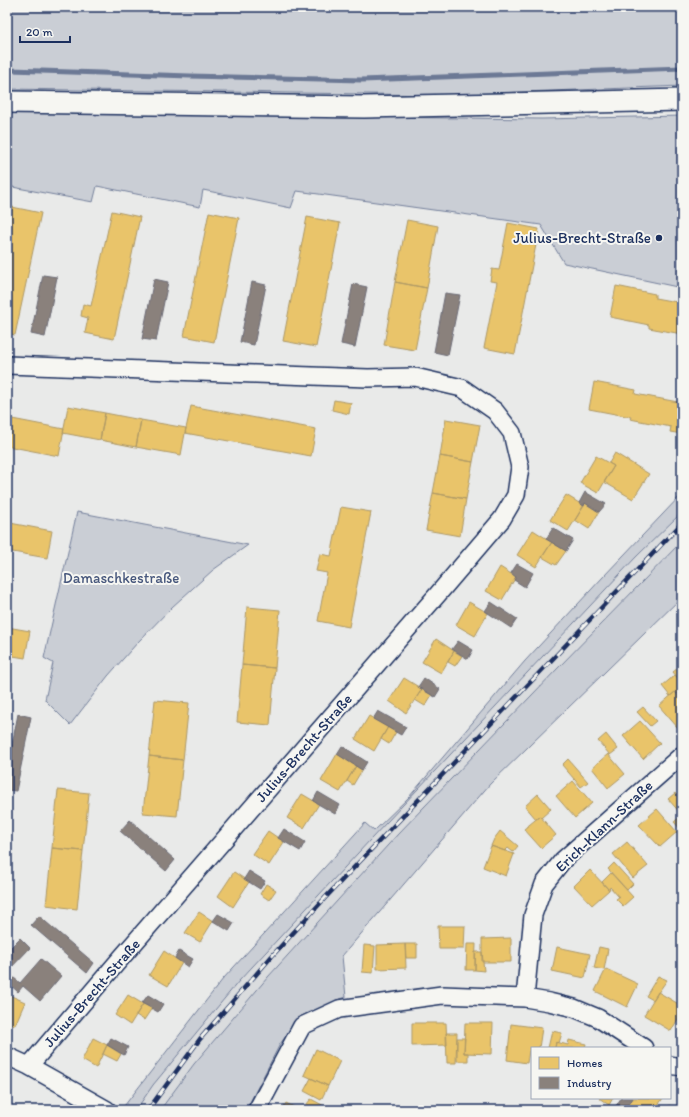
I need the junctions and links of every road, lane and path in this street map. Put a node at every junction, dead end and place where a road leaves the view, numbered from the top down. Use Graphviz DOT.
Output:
graph roads {
  1 [pos="682,100"];
  2 [pos="7,102"];
  3 [pos="7,365"];
  4 [pos="682,755"];
  5 [pos="525,998"];
  6 [pos="642,1047"];
  7 [pos="7,1056"];
  8 [pos="671,1065"];
  9 [pos="29,1066"];
  10 [pos="682,1067"];
  11 [pos="108,1110"];
  12 [pos="258,1110"];
  1 -- 2 [label="main road"];
  3 -- 9 [label="street, Julius-Brecht-Straße"];
  4 -- 5 [label="street, Erich-Klann-Straße"];
  5 -- 6 [label="street"];
  5 -- 12 [label="street"];
  7 -- 9 [label="street"];
  8 -- 10 [label="street"];
  9 -- 11 [label="street"];
}
